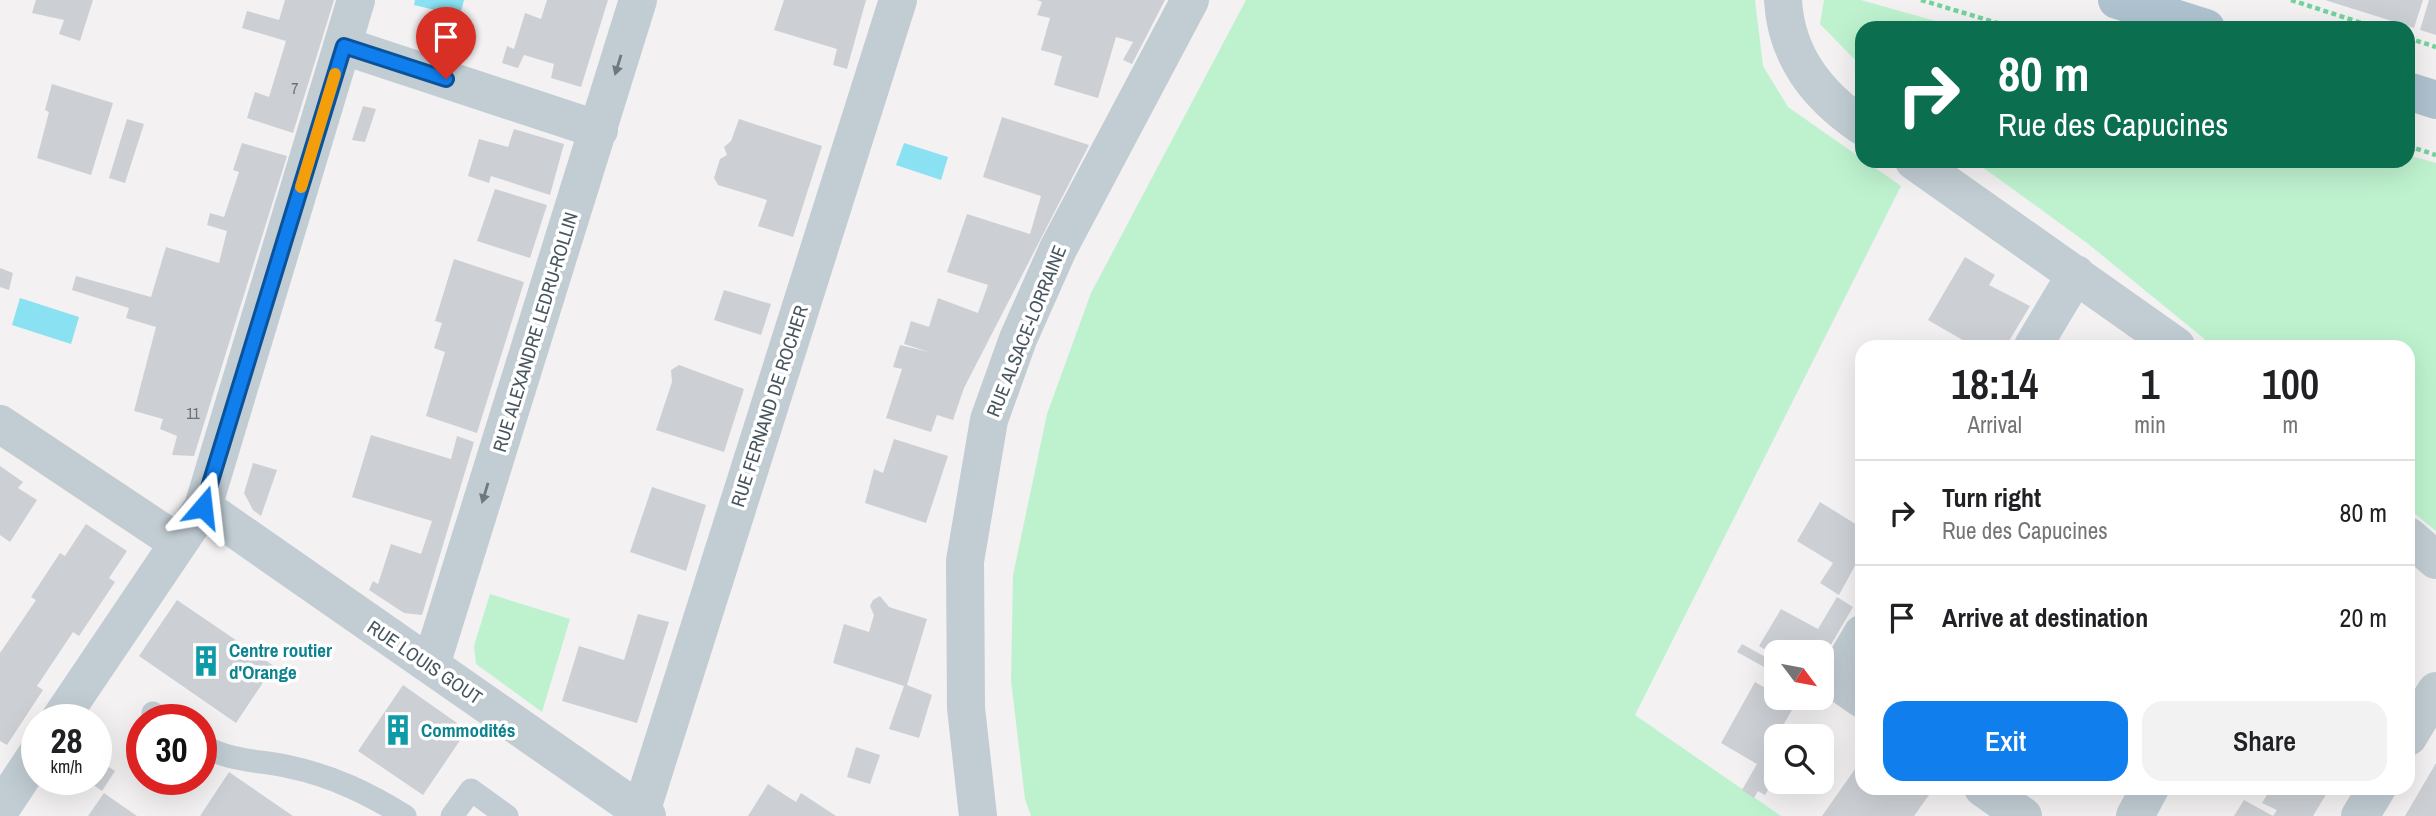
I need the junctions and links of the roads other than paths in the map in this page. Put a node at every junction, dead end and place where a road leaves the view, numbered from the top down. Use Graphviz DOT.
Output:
graph roads {
  1 [pos="356,0"];
  2 [pos="638,0"];
  3 [pos="898,0"];
  4 [pos="1190,0"];
  5 [pos="1783,0"];
  6 [pos="2117,0"];
  7 [pos="2184,21"];
  8 [pos="344,46"];
  9 [pos="2415,93"];
  10 [pos="2436,100"];
  11 [pos="1855,121"];
  12 [pos="599,130"];
  13 [pos="1923,168"];
  14 [pos="2076,274"];
  15 [pos="2037,340"];
  16 [pos="2168,340"];
  17 [pos="0,424"];
  18 [pos="203,507"];
  19 [pos="177,542"];
  20 [pos="2415,542"];
  21 [pos="2436,560"];
  22 [pos="1855,647"];
  23 [pos="431,665"];
  24 [pos="2436,691"];
  25 [pos="1855,694"];
  26 [pos="70,704"];
  27 [pos="2415,726"];
  28 [pos="217,755"];
  29 [pos="21,778"];
  30 [pos="2146,795"];
  31 [pos="2373,795"];
  32 [pos="0,809"];
  33 [pos="644,814"];
  34 [pos="405,816"];
  35 [pos="452,816"];
  36 [pos="507,816"];
  37 [pos="978,816"];
  38 [pos="2135,816"];
  39 [pos="2360,816"];
  1 -- 8 [label="street"];
  2 -- 12 [label="street, RUE ALEXANDRE LEDRU-ROLLIN, one-way"];
  3 -- 33 [label="street, RUE FERNAND DE ROCHER"];
  4 -- 37 [label="street, RUE ALSACE-LORRAINE"];
  5 -- 11 [label="street"];
  6 -- 7 [label="main road"];
  8 -- 12 [label="street"];
  8 -- 18 [label="street"];
  9 -- 10 [label="main road"];
  12 -- 23 [label="street, RUE ALEXANDRE LEDRU-ROLLIN, one-way"];
  13 -- 14 [label="street"];
  14 -- 15 [label="street"];
  14 -- 16 [label="street"];
  17 -- 19 [label="street"];
  18 -- 19 [label="street"];
  18 -- 23 [label="street, RUE LOUIS GOUT"];
  19 -- 26 [label="street"];
  20 -- 21 [label="street"];
  22 -- 25 [label="street"];
  23 -- 33 [label="street, RUE LOUIS GOUT"];
  24 -- 27 [label="street"];
  28 -- 34 [label="lane"];
  29 -- 32 [label="street"];
  30 -- 38 [label="street"];
  31 -- 39 [label="street"];
  35 -- 36 [label="lane"];
}
